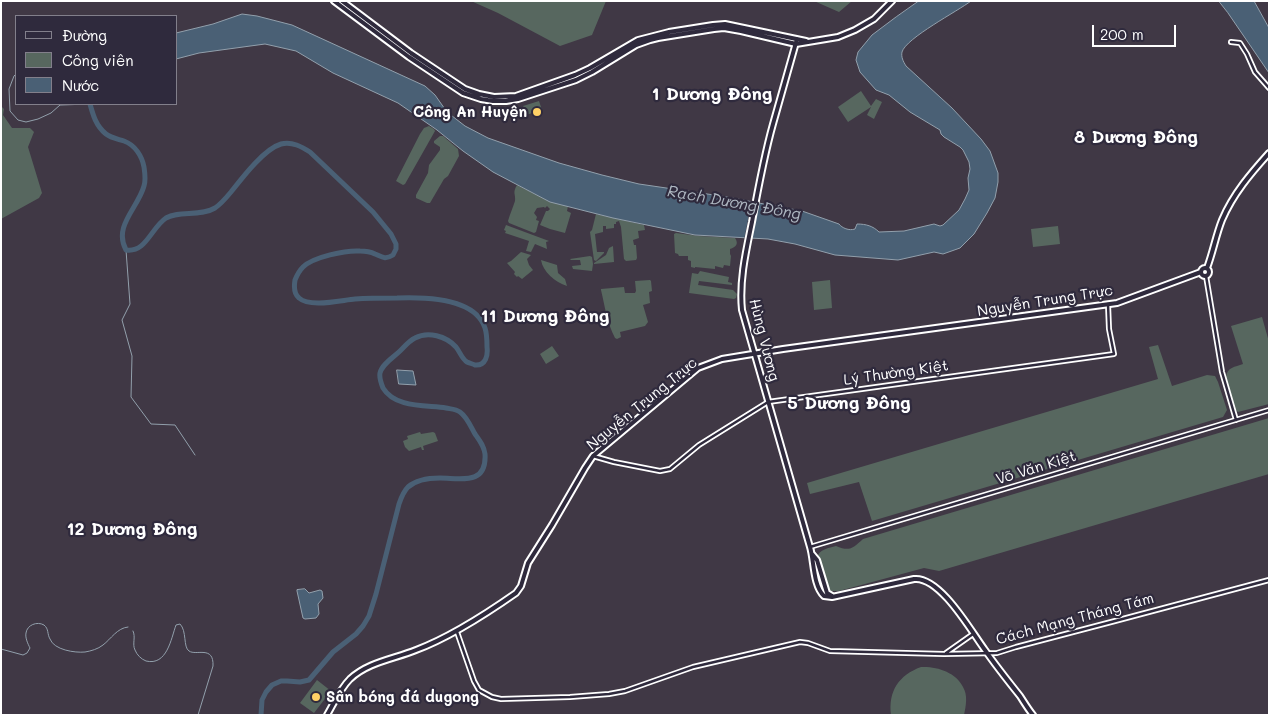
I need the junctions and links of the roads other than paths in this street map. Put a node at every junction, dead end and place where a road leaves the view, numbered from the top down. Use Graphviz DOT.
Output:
graph roads {
  1 [pos="334,1"];
  2 [pos="342,1"];
  3 [pos="892,1"];
  4 [pos="356,16"];
  5 [pos="796,41"];
  6 [pos="1231,42"];
  7 [pos="1269,88"];
  8 [pos="1269,153"];
  9 [pos="1207,268"];
  10 [pos="1201,272"];
  11 [pos="1206,276"];
  12 [pos="1108,304"];
  13 [pos="755,353"];
  14 [pos="768,402"];
  15 [pos="1269,410"];
  16 [pos="1236,420"];
  17 [pos="593,456"];
  18 [pos="810,547"];
  19 [pos="1269,580"];
  20 [pos="457,631"];
  21 [pos="973,634"];
  22 [pos="986,653"];
  23 [pos="944,654"];
  24 [pos="327,715"];
  25 [pos="1033,715"];
  1 -- 4 [label="main road"];
  2 -- 4 [label="main road"];
  3 -- 5 [label="main road"];
  4 -- 5 [label="main road"];
  5 -- 13 [label="main road, Hùng Vương"];
  6 -- 7 [label="street"];
  8 -- 9 [label="main road"];
  9 -- 10 [label="main road, Nguyễn Trung Trực"];
  9 -- 11 [label="main road"];
  10 -- 11 [label="main road"];
  10 -- 12 [label="main road, Nguyễn Trung Trực"];
  11 -- 16 [label="street"];
  12 -- 13 [label="main road, Nguyễn Trung Trực"];
  12 -- 14 [label="street, Lý Thường Kiệt"];
  13 -- 14 [label="main road, Hùng Vương"];
  13 -- 17 [label="main road, Nguyễn Trung Trực"];
  14 -- 17 [label="street, Lý Thường Kiệt"];
  14 -- 18 [label="main road, Hùng Vương"];
  15 -- 16 [label="street, Võ Văn Kiệt"];
  16 -- 18 [label="street, Võ Văn Kiệt"];
  17 -- 20 [label="main road, Nguyễn Trung Trực"];
  18 -- 21 [label="main road, Hùng Vương"];
  19 -- 22 [label="street, Cách Mạng Tháng Tám"];
  20 -- 23 [label="street, Cách Mạng Tháng Tám"];
  20 -- 24 [label="main road, Nguyễn Trung Trực"];
  21 -- 22 [label="main road, Hùng Vương"];
  21 -- 23 [label="street"];
  22 -- 23 [label="street, Cách Mạng Tháng Tám"];
  22 -- 25 [label="main road, Hùng Vương"];
}
